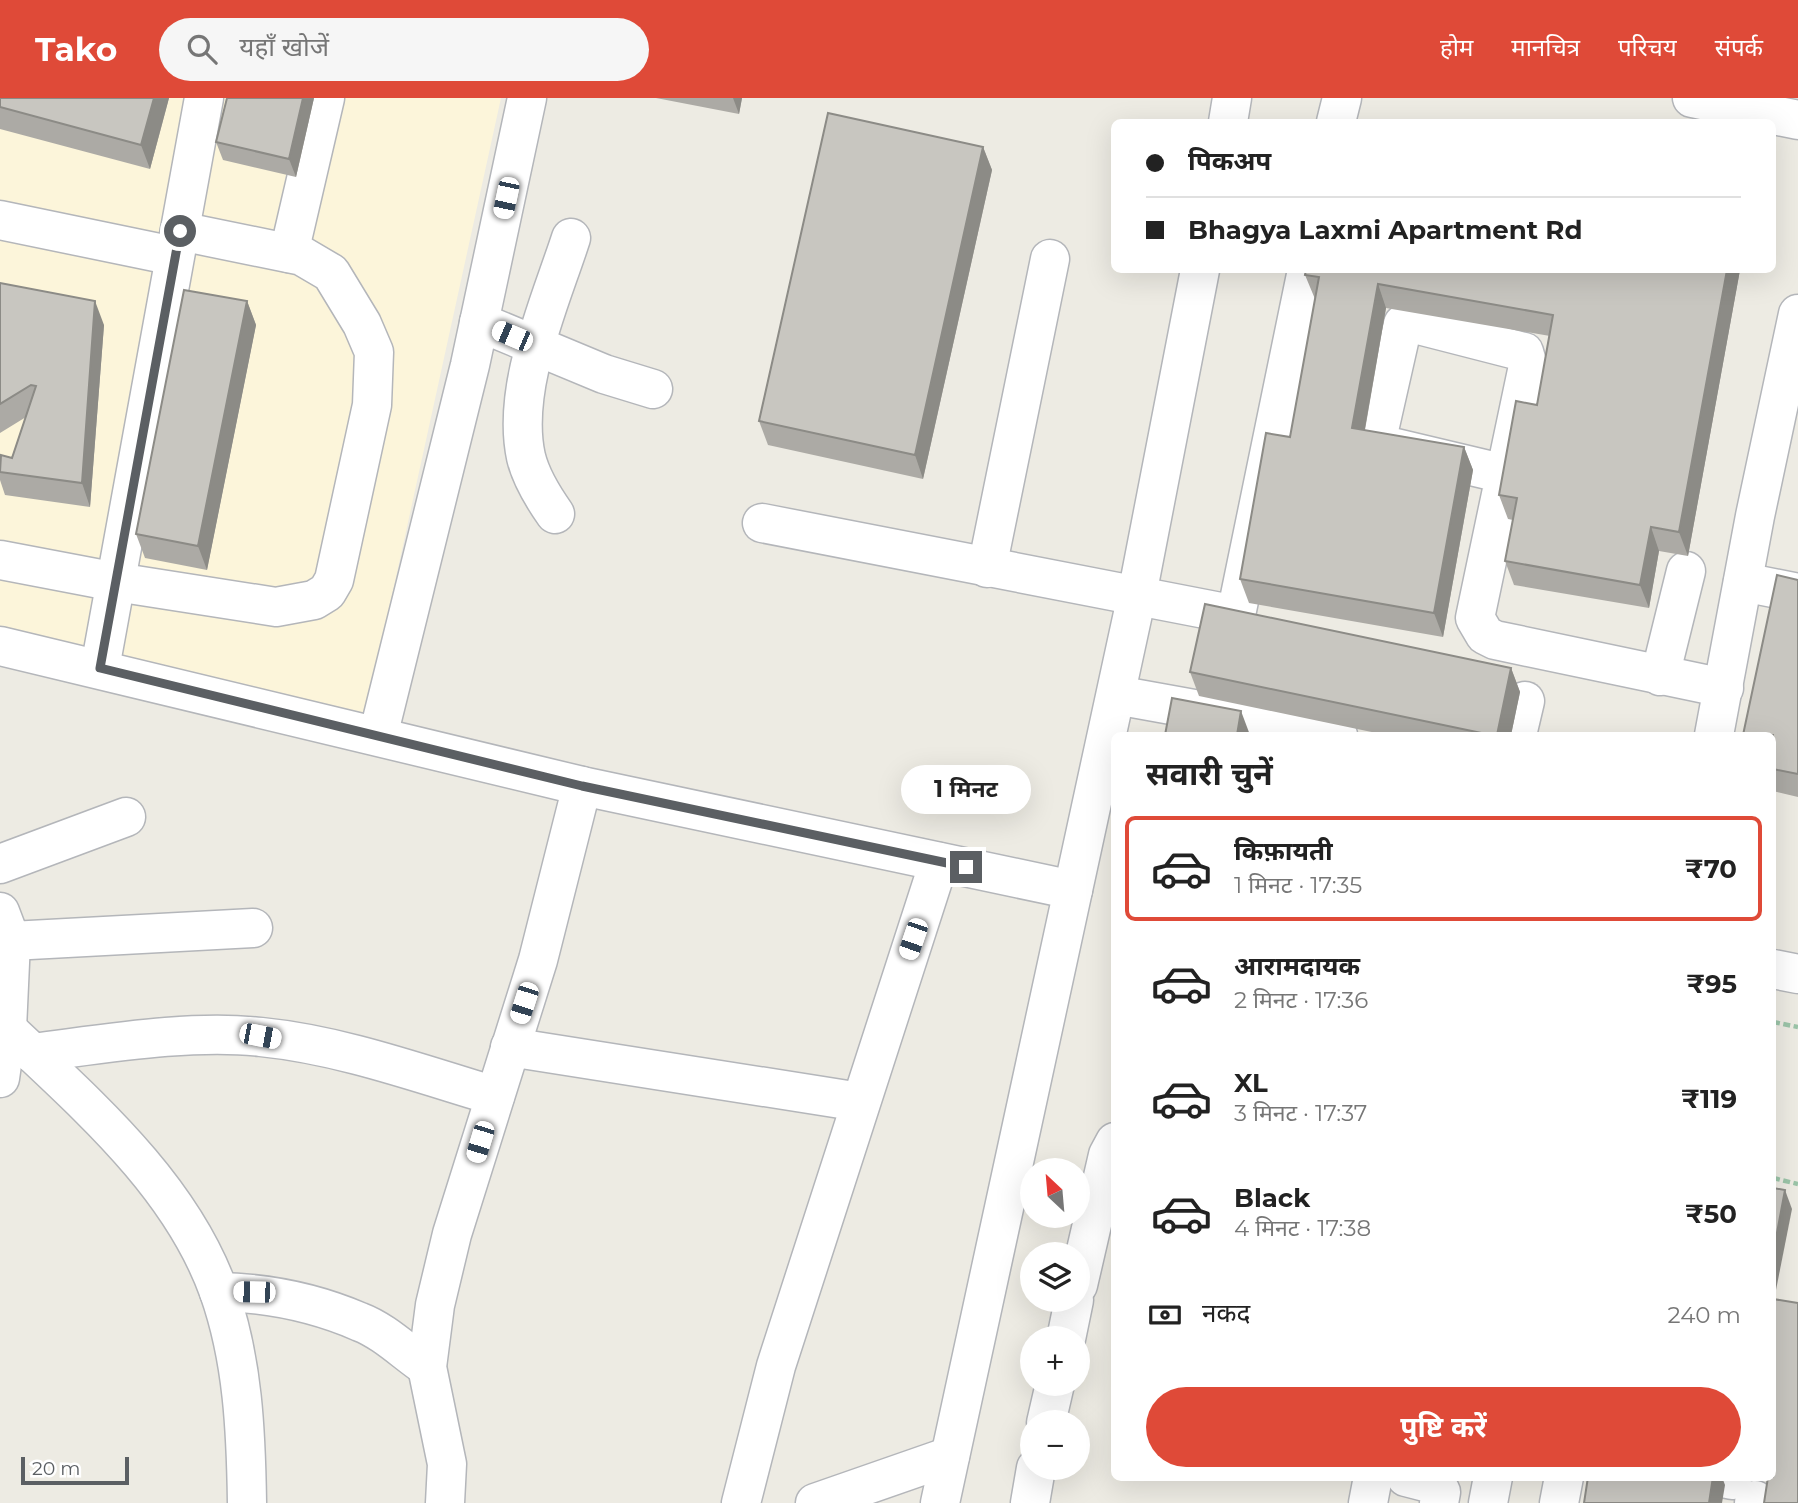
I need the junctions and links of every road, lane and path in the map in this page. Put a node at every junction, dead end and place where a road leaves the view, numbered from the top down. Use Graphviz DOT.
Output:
graph roads {
  1 [pos="204,98"];
  2 [pos="325,98"];
  3 [pos="527,98"];
  4 [pos="1232,98"];
  5 [pos="1342,98"];
  6 [pos="1692,98"];
  7 [pos="1228,119"];
  8 [pos="1337,119"];
  9 [pos="1798,120"];
  10 [pos="0,220"];
  11 [pos="571,238"];
  12 [pos="177,243"];
  13 [pos="289,253"];
  14 [pos="1050,259"];
  15 [pos="1199,273"];
  16 [pos="1306,273"];
  17 [pos="1798,314"];
  18 [pos="479,322"];
  19 [pos="535,345"];
  20 [pos="1793,366"];
  21 [pos="653,388"];
  22 [pos="1505,474"];
  23 [pos="555,514"];
  24 [pos="761,523"];
  25 [pos="0,560"];
  26 [pos="987,568"];
  27 [pos="1686,571"];
  28 [pos="116,582"];
  29 [pos="1743,582"];
  30 [pos="1798,593"];
  31 [pos="1138,595"];
  32 [pos="0,646"];
  33 [pos="100,668"];
  34 [pos="1660,676"];
  35 [pos="1724,688"];
  36 [pos="1116,695"];
  37 [pos="1272,729"];
  38 [pos="1305,732"];
  39 [pos="1715,732"];
  40 [pos="378,736"];
  41 [pos="582,786"];
  42 [pos="126,817"];
  43 [pos="939,862"];
  44 [pos="0,864"];
  45 [pos="1073,890"];
  46 [pos="5,927"];
  47 [pos="253,928"];
  48 [pos="1776,970"];
  49 [pos="1798,974"];
  50 [pos="1776,1023"];
  51 [pos="1798,1027"];
  52 [pos="19,1041"];
  53 [pos="510,1047"];
  54 [pos="0,1078"];
  55 [pos="495,1096"];
  56 [pos="860,1102"];
  57 [pos="1111,1149"];
  58 [pos="1776,1179"];
  59 [pos="1798,1184"];
  60 [pos="1088,1242"];
  61 [pos="219,1292"];
  62 [pos="427,1367"];
  63 [pos="950,1456"];
  64 [pos="1034,1480"];
  65 [pos="1372,1481"];
  66 [pos="1422,1481"];
  67 [pos="1492,1481"];
  68 [pos="1563,1481"];
  69 [pos="247,1503"];
  70 [pos="445,1503"];
  71 [pos="741,1503"];
  72 [pos="815,1503"];
  73 [pos="940,1503"];
  74 [pos="1030,1503"];
  75 [pos="1368,1503"];
  76 [pos="1439,1503"];
  77 [pos="1488,1503"];
  78 [pos="1559,1503"];
  1 -- 12 [label="street"];
  2 -- 13 [label="street"];
  3 -- 18 [label="street"];
  4 -- 7 [label="street"];
  5 -- 8 [label="street"];
  6 -- 9 [label="street"];
  10 -- 12 [label="street"];
  11 -- 19 [label="street"];
  12 -- 13 [label="street"];
  12 -- 28 [label="street"];
  13 -- 28 [label="street"];
  14 -- 26 [label="street"];
  15 -- 31 [label="street"];
  16 -- 31 [label="street"];
  17 -- 20 [label="street"];
  18 -- 19 [label="street"];
  18 -- 40 [label="street"];
  19 -- 21 [label="street"];
  19 -- 23 [label="street"];
  20 -- 29 [label="street"];
  22 -- 22 [label="street"];
  22 -- 34 [label="street"];
  24 -- 26 [label="street"];
  25 -- 28 [label="street"];
  26 -- 31 [label="street"];
  27 -- 34 [label="street"];
  28 -- 33 [label="street"];
  29 -- 30 [label="street"];
  29 -- 35 [label="street"];
  31 -- 36 [label="street"];
  32 -- 33 [label="street"];
  33 -- 40 [label="street"];
  34 -- 35 [label="street"];
  35 -- 39 [label="street"];
  36 -- 37 [label="street"];
  36 -- 45 [label="street"];
  37 -- 38 [label="street"];
  40 -- 41 [label="street"];
  41 -- 43 [label="street"];
  41 -- 53 [label="street"];
  42 -- 44 [label="street"];
  43 -- 45 [label="street"];
  43 -- 56 [label="street"];
  45 -- 63 [label="street"];
  46 -- 47 [label="street"];
  46 -- 52 [label="street"];
  48 -- 49 [label="street"];
  50 -- 51 [label="path"];
  52 -- 54 [label="street"];
  52 -- 55 [label="street"];
  52 -- 61 [label="street"];
  53 -- 55 [label="street"];
  53 -- 56 [label="street"];
  55 -- 62 [label="street"];
  56 -- 71 [label="street"];
  57 -- 60 [label="street"];
  58 -- 59 [label="path"];
  61 -- 62 [label="street"];
  61 -- 69 [label="street"];
  62 -- 70 [label="street"];
  63 -- 72 [label="street"];
  63 -- 73 [label="street"];
  64 -- 74 [label="street"];
  65 -- 75 [label="street"];
  66 -- 76 [label="street"];
  67 -- 77 [label="street"];
  68 -- 78 [label="street"];
}
